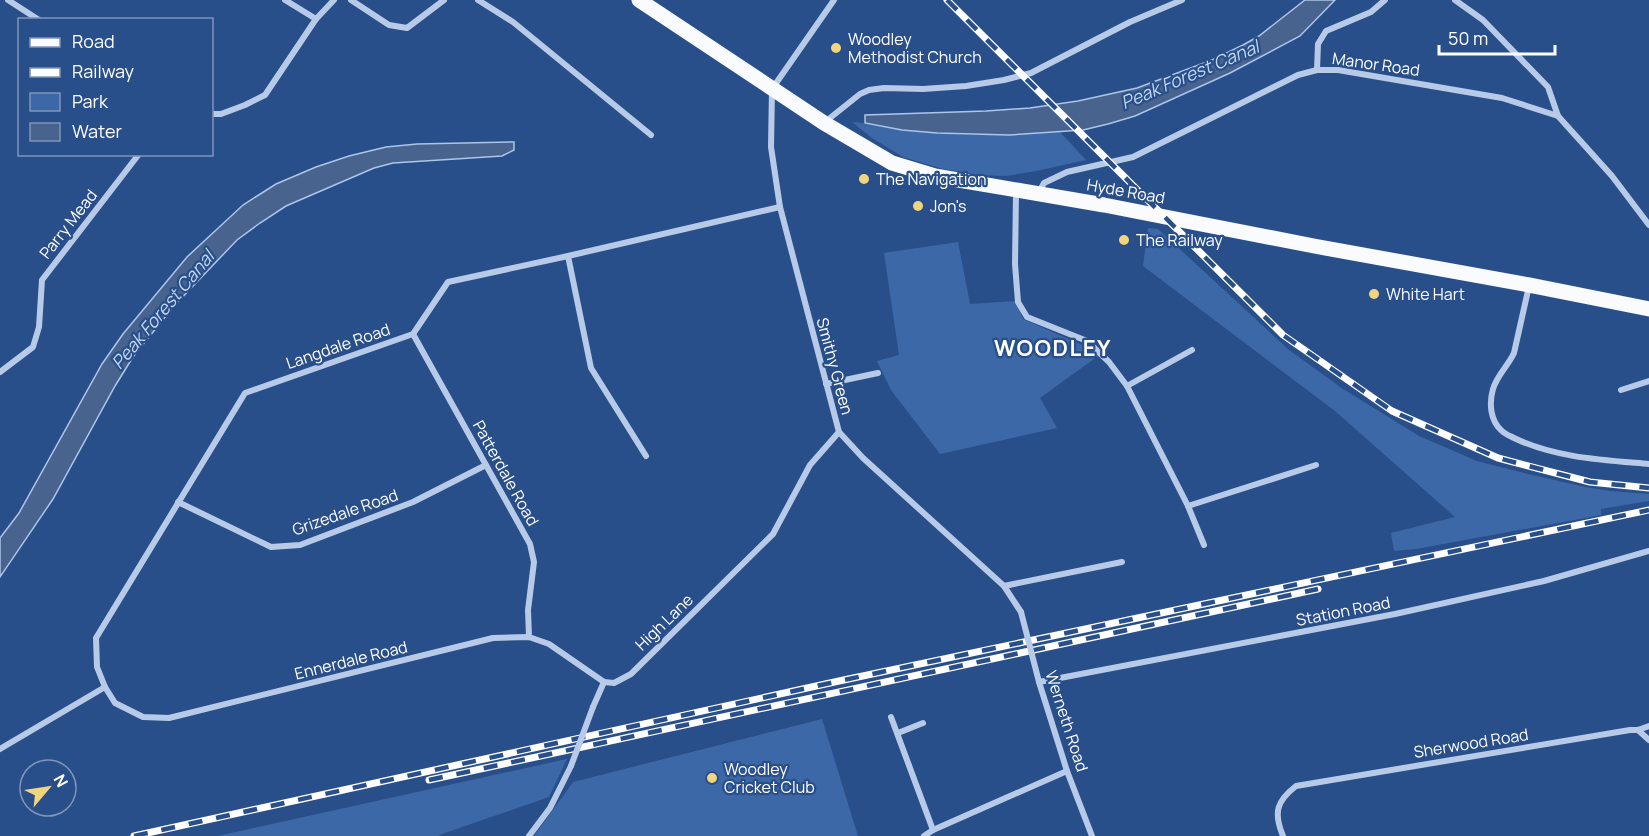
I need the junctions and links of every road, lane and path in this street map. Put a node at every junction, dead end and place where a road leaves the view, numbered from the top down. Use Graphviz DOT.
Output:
graph roads {
  1 [pos="8,0"];
  2 [pos="285,0"];
  3 [pos="334,0"];
  4 [pos="351,0"];
  5 [pos="444,0"];
  6 [pos="478,0"];
  7 [pos="639,0"];
  8 [pos="834,0"];
  9 [pos="1182,0"];
  10 [pos="1385,0"];
  11 [pos="1455,0"];
  12 [pos="36,18"];
  13 [pos="316,20"];
  14 [pos="1317,70"];
  15 [pos="772,89"];
  16 [pos="213,114"];
  17 [pos="1558,116"];
  18 [pos="824,123"];
  19 [pos="651,135"];
  20 [pos="137,156"];
  21 [pos="1017,190"];
  22 [pos="1038,194"];
  23 [pos="780,207"];
  24 [pos="1649,225"];
  25 [pos="568,256"];
  26 [pos="1529,285"];
  27 [pos="1649,309"];
  28 [pos="412,334"];
  29 [pos="1192,350"];
  30 [pos="0,372"];
  31 [pos="878,373"];
  32 [pos="1649,381"];
  33 [pos="826,384"];
  34 [pos="1127,386"];
  35 [pos="1621,390"];
  36 [pos="839,432"];
  37 [pos="646,456"];
  38 [pos="1649,464"];
  39 [pos="486,465"];
  40 [pos="1316,465"];
  41 [pos="178,502"];
  42 [pos="1188,506"];
  43 [pos="1204,545"];
  44 [pos="1649,552"];
  45 [pos="1122,562"];
  46 [pos="1004,586"];
  47 [pos="1022,612"];
  48 [pos="529,637"];
  49 [pos="604,682"];
  50 [pos="1039,682"];
  51 [pos="105,687"];
  52 [pos="891,717"];
  53 [pos="923,723"];
  54 [pos="1649,726"];
  55 [pos="1638,730"];
  56 [pos="898,733"];
  57 [pos="1649,740"];
  58 [pos="0,749"];
  59 [pos="1068,771"];
  60 [pos="933,830"];
  61 [pos="529,836"];
  62 [pos="924,836"];
  63 [pos="1092,836"];
  64 [pos="1283,836"];
  1 -- 12 [label="street"];
  2 -- 13 [label="street"];
  3 -- 13 [label="street"];
  4 -- 5 [label="street"];
  6 -- 19 [label="street"];
  7 -- 15 [label="main road, Hyde Road"];
  8 -- 15 [label="street"];
  9 -- 18 [label="street"];
  10 -- 14 [label="street"];
  11 -- 17 [label="street"];
  13 -- 16 [label="street"];
  14 -- 17 [label="street, Manor Road"];
  14 -- 22 [label="street, Manor Road"];
  15 -- 18 [label="main road, Hyde Road"];
  15 -- 23 [label="street, Smithy Green"];
  17 -- 24 [label="street"];
  18 -- 21 [label="main road, Hyde Road"];
  20 -- 30 [label="street, Parry Mead"];
  21 -- 22 [label="main road, Hyde Road"];
  21 -- 34 [label="street"];
  22 -- 26 [label="main road, Hyde Road"];
  23 -- 25 [label="street, Langdale Road"];
  23 -- 33 [label="street, Smithy Green"];
  25 -- 28 [label="street, Langdale Road"];
  25 -- 37 [label="street"];
  26 -- 27 [label="main road, Hyde Road"];
  26 -- 38 [label="street"];
  28 -- 39 [label="street, Patterdale Road"];
  28 -- 41 [label="street, Langdale Road"];
  29 -- 34 [label="street"];
  31 -- 33 [label="street"];
  32 -- 35 [label="street"];
  33 -- 36 [label="street, Smithy Green"];
  34 -- 42 [label="street"];
  36 -- 46 [label="street, Smithy Green"];
  36 -- 49 [label="street, High Lane"];
  39 -- 41 [label="street, Grizedale Road"];
  39 -- 48 [label="street, Patterdale Road"];
  40 -- 42 [label="street"];
  41 -- 51 [label="street, Langdale Road"];
  42 -- 43 [label="street"];
  44 -- 50 [label="street, Station Road"];
  45 -- 46 [label="street"];
  46 -- 47 [label="street, Smithy Green"];
  47 -- 50 [label="street, Werneth Road, bridge"];
  48 -- 49 [label="street, Ennerdale Road"];
  48 -- 51 [label="street, Ennerdale Road"];
  49 -- 61 [label="street, bridge"];
  50 -- 59 [label="street, Werneth Road"];
  51 -- 58 [label="street"];
  52 -- 56 [label="street"];
  53 -- 56 [label="street"];
  54 -- 55 [label="street, Sherwood Road"];
  55 -- 57 [label="street"];
  55 -- 64 [label="street, Sherwood Road"];
  56 -- 60 [label="street"];
  59 -- 60 [label="street"];
  59 -- 63 [label="street, Werneth Road"];
  60 -- 62 [label="street"];
}
